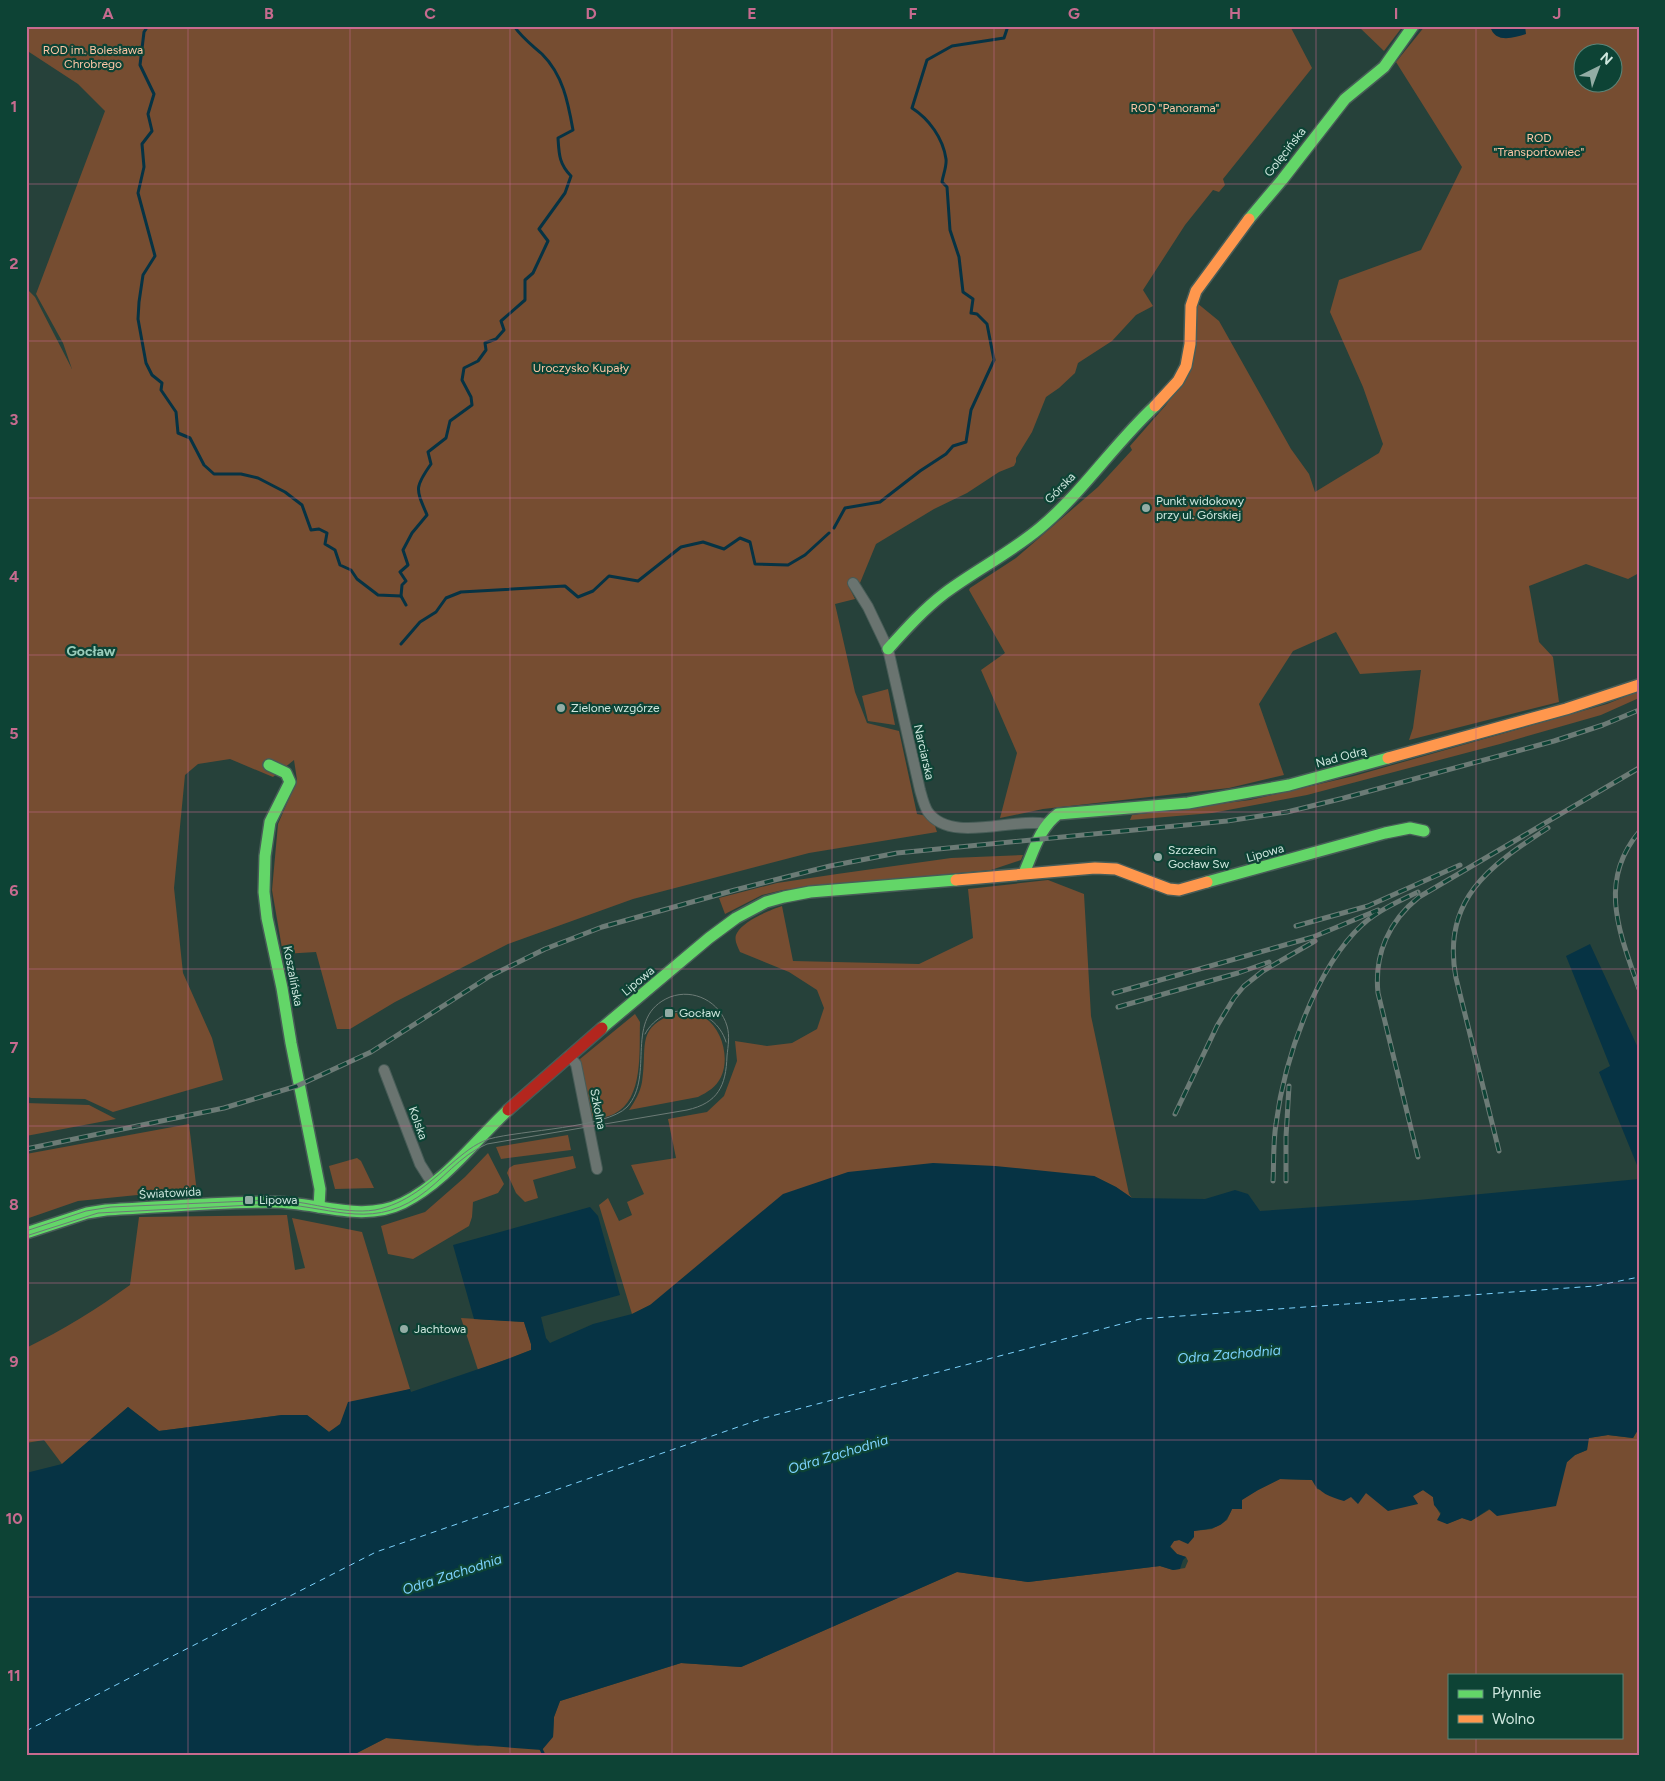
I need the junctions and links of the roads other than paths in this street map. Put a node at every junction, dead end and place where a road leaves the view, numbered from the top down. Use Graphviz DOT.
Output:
graph roads {
  1 [pos="1414,26"];
  2 [pos="1191,306"];
  3 [pos="853,583"];
  4 [pos="888,648"];
  5 [pos="1639,685"];
  6 [pos="269,765"];
  7 [pos="1046,824"];
  8 [pos="1424,831"];
  9 [pos="1024,873"];
  10 [pos="569,1056"];
  11 [pos="384,1070"];
  12 [pos="597,1169"];
  13 [pos="432,1183"];
  14 [pos="319,1207"];
  15 [pos="26,1233"];
  1 -- 2 [label="street, Golęcińska"];
  2 -- 4 [label="street, Górska"];
  3 -- 4 [label="street, Narciarska"];
  4 -- 7 [label="street, Narciarska"];
  5 -- 7 [label="street, Nad Odrą"];
  6 -- 14 [label="street, Koszalińska"];
  7 -- 9 [label="street"];
  8 -- 9 [label="street, Lipowa"];
  9 -- 10 [label="street, Lipowa"];
  10 -- 12 [label="street, Szkolna"];
  10 -- 13 [label="street, Lipowa"];
  11 -- 13 [label="street, Kolska"];
  13 -- 14 [label="street, Lipowa"];
  14 -- 15 [label="street, Światowida"];
}
